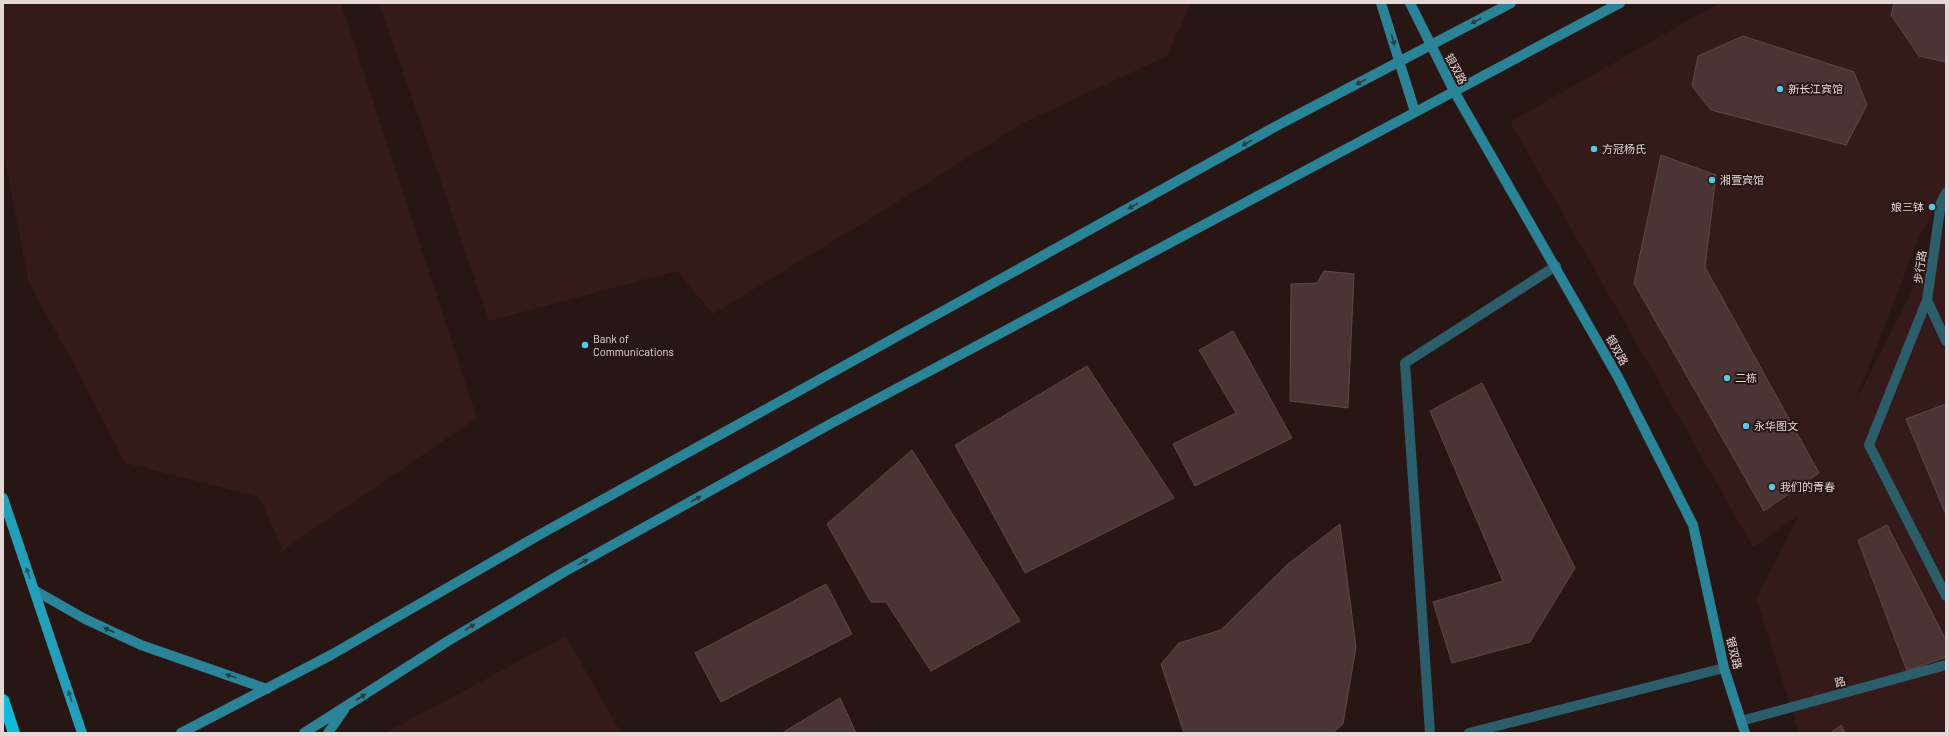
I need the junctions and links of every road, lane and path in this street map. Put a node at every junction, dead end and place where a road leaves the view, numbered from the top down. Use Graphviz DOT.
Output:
graph roads {
  1 [pos="1381,3"];
  2 [pos="1410,3"];
  3 [pos="1511,3"];
  4 [pos="1620,3"];
  5 [pos="1430,46"];
  6 [pos="1400,61"];
  7 [pos="1454,91"];
  8 [pos="1415,112"];
  9 [pos="1946,193"];
  10 [pos="1556,266"];
  11 [pos="1927,300"];
  12 [pos="1946,341"];
  13 [pos="3,498"];
  14 [pos="34,590"];
  15 [pos="1946,596"];
  16 [pos="1946,665"];
  17 [pos="1724,668"];
  18 [pos="268,689"];
  19 [pos="3,700"];
  20 [pos="346,706"];
  21 [pos="1741,721"];
  22 [pos="14,733"];
  23 [pos="82,733"];
  24 [pos="181,733"];
  25 [pos="304,733"];
  26 [pos="328,733"];
  27 [pos="1430,733"];
  28 [pos="1469,733"];
  29 [pos="1745,733"];
  1 -- 6 [label="main road, one-way"];
  2 -- 5 [label="main road, 银双路"];
  3 -- 5 [label="main road, one-way"];
  4 -- 7 [label="main road"];
  5 -- 6 [label="main road"];
  5 -- 7 [label="main road, 银双路"];
  6 -- 8 [label="main road"];
  6 -- 18 [label="main road, one-way"];
  7 -- 8 [label="main road"];
  7 -- 10 [label="main road, 银双路"];
  20 -- 8 [label="main road, one-way"];
  9 -- 11 [label="street, 步行路"];
  10 -- 17 [label="main road, 银双路"];
  10 -- 27 [label="street"];
  11 -- 12 [label="street, 步行路"];
  11 -- 15 [label="street"];
  14 -- 13 [label="main road, one-way"];
  18 -- 14 [label="main road, one-way"];
  23 -- 14 [label="main road, one-way"];
  16 -- 21 [label="street, 路"];
  17 -- 21 [label="main road, 银双路"];
  17 -- 28 [label="street"];
  18 -- 24 [label="main road"];
  19 -- 22 [label="highway"];
  20 -- 25 [label="main road"];
  20 -- 26 [label="main road"];
  21 -- 29 [label="main road, 银双路"];
}
